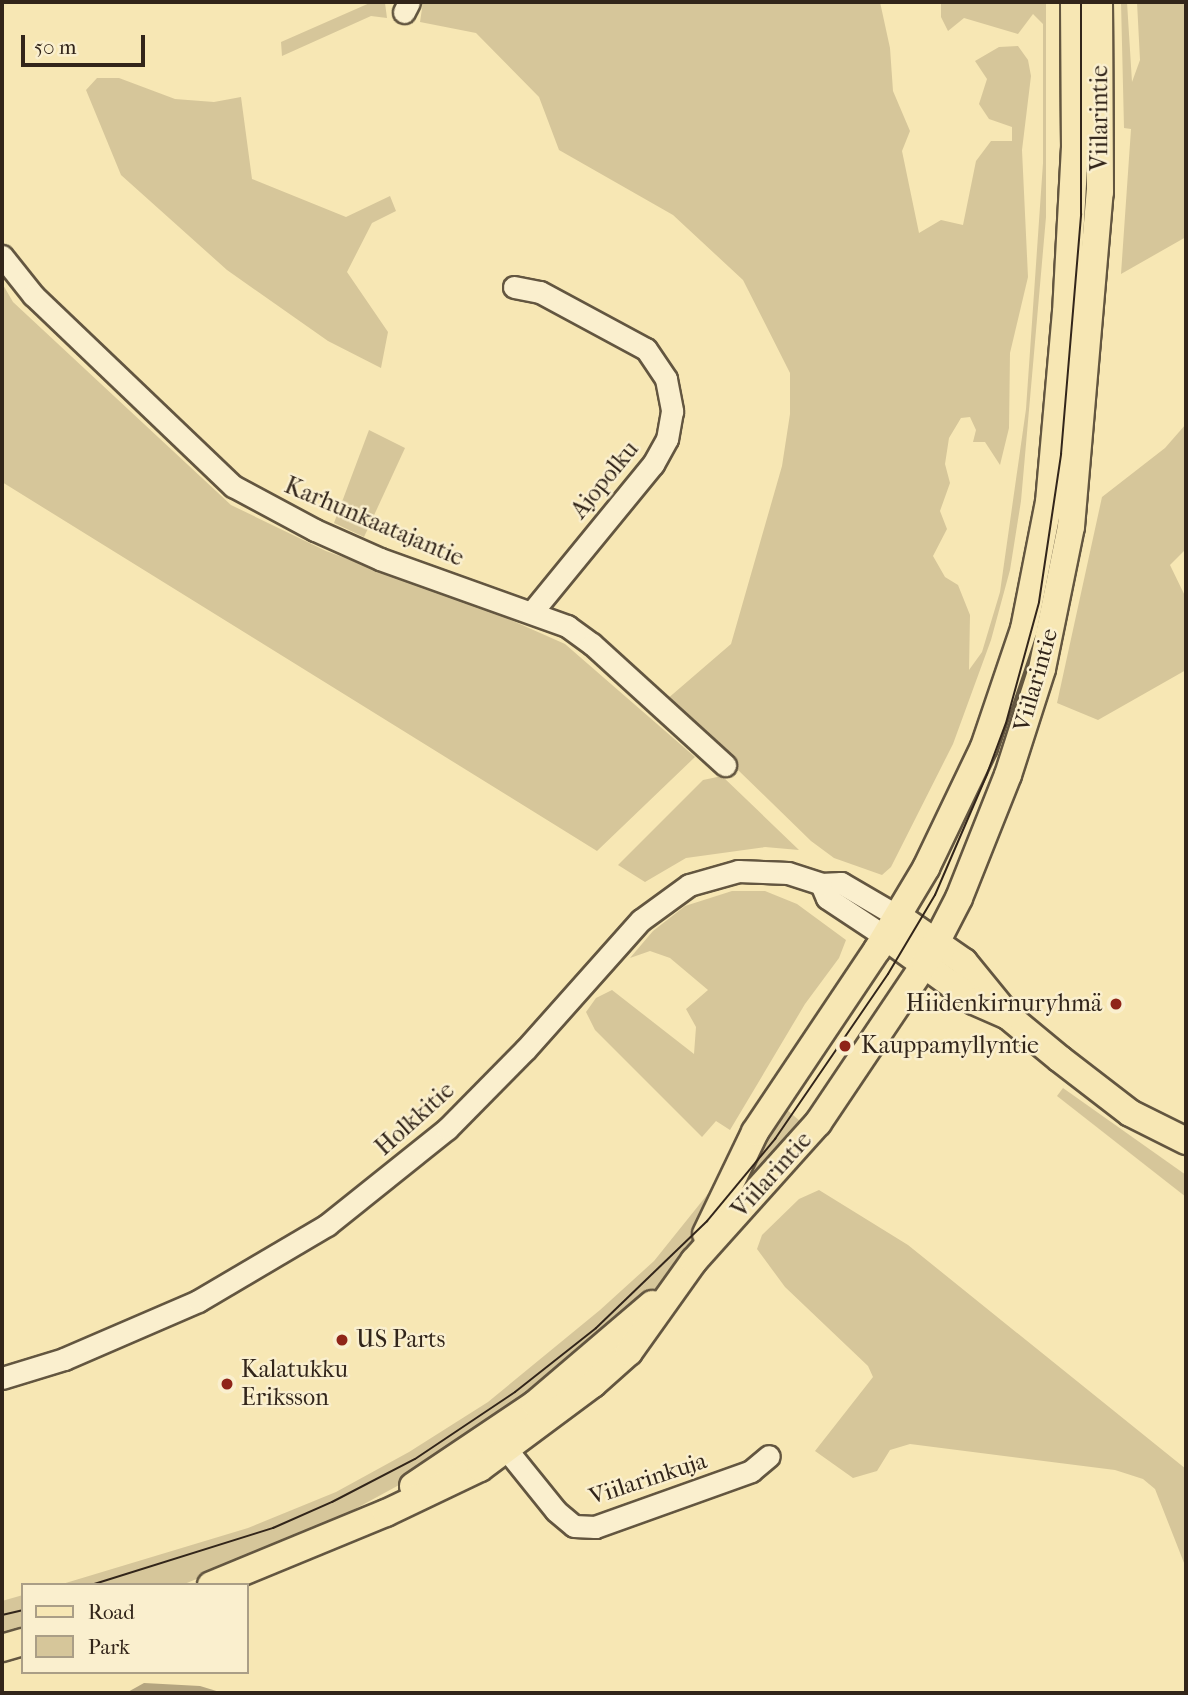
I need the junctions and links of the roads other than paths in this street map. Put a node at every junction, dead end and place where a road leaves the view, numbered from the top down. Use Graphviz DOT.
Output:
graph roads {
  1 [pos="1074,2"];
  2 [pos="1099,2"];
  3 [pos="2,256"];
  4 [pos="514,287"];
  5 [pos="532,612"];
  6 [pos="725,765"];
  7 [pos="892,927"];
  8 [pos="931,954"];
  9 [pos="1186,1141"];
  10 [pos="694,1261"];
  11 [pos="2,1378"];
  12 [pos="500,1443"];
  13 [pos="769,1456"];
  14 [pos="216,1583"];
  15 [pos="21,1643"];
  16 [pos="2,1648"];
  1 -- 7 [label="main road, Viilarintie"];
  2 -- 8 [label="main road, Viilarintie"];
  3 -- 5 [label="street, Karhunkaatajantie"];
  4 -- 5 [label="street, Ajopolku"];
  5 -- 6 [label="street, Karhunkaatajantie"];
  7 -- 8 [label="main road"];
  7 -- 10 [label="main road, Viilarintie"];
  7 -- 11 [label="street, Holkkitie"];
  8 -- 9 [label="main road"];
  8 -- 10 [label="main road, Viilarintie"];
  10 -- 12 [label="main road, Viilarintie"];
  12 -- 13 [label="street, Viilarinkuja"];
  12 -- 14 [label="main road, Viilarintie"];
  15 -- 16 [label="main road"];
}
